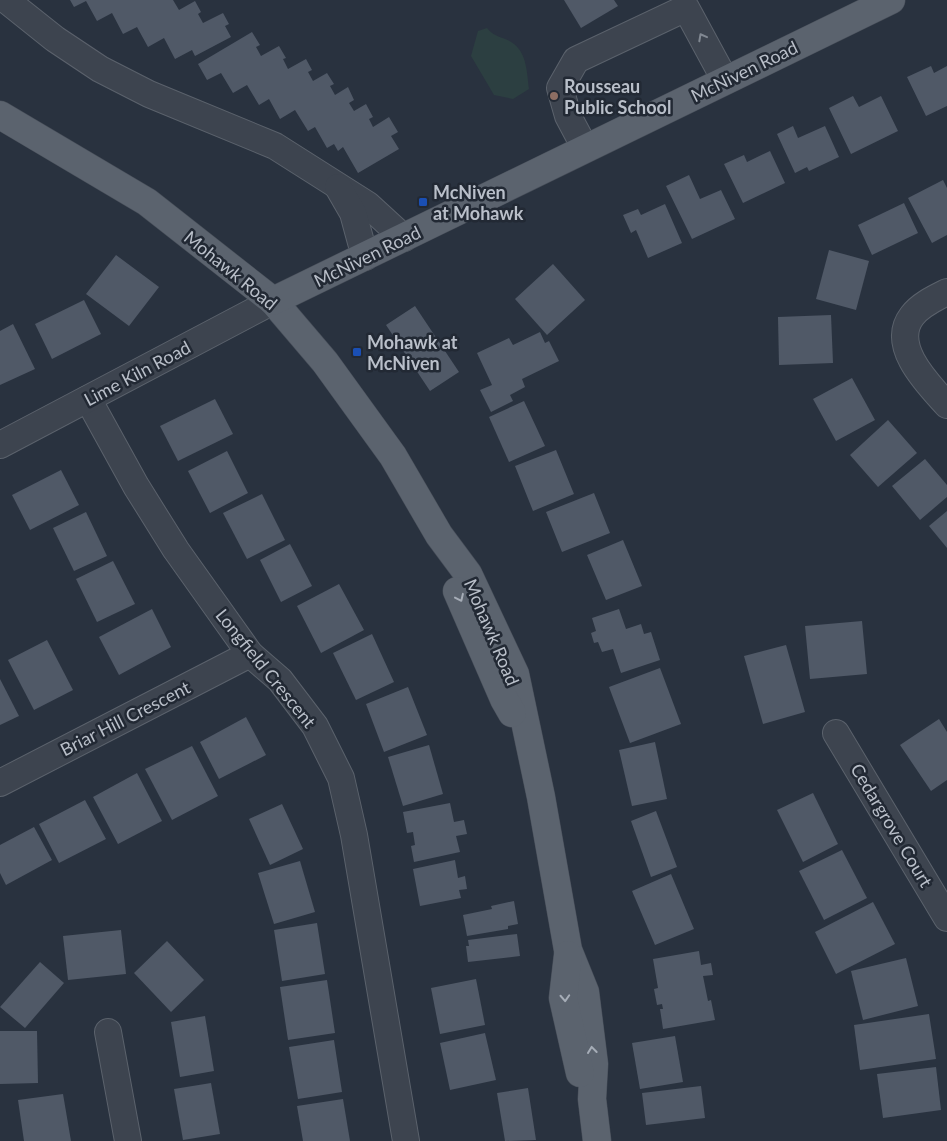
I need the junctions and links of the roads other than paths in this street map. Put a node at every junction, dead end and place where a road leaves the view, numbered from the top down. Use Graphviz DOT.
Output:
graph roads {
  1 [pos="6,0"];
  2 [pos="890,0"];
  3 [pos="725,80"];
  4 [pos="0,115"];
  5 [pos="585,148"];
  6 [pos="338,187"];
  7 [pos="404,238"];
  8 [pos="365,257"];
  9 [pos="947,292"];
  10 [pos="274,301"];
  11 [pos="88,399"];
  12 [pos="947,406"];
  13 [pos="0,445"];
  14 [pos="250,654"];
  15 [pos="836,733"];
  16 [pos="0,783"];
  17 [pos="947,918"];
  18 [pos="108,1032"];
  19 [pos="128,1141"];
  20 [pos="406,1141"];
  21 [pos="597,1141"];
  1 -- 6 [label="street"];
  2 -- 3 [label="main road, McNiven Road"];
  3 -- 5 [label="main road, McNiven Road"];
  3 -- 5 [label="street, one-way"];
  4 -- 10 [label="main road, Mohawk Road"];
  5 -- 7 [label="main road, McNiven Road"];
  6 -- 7 [label="street"];
  6 -- 8 [label="street"];
  7 -- 8 [label="main road, McNiven Road"];
  8 -- 10 [label="main road, McNiven Road"];
  9 -- 12 [label="street"];
  10 -- 11 [label="street, Lime Kiln Road"];
  10 -- 21 [label="main road, Mohawk Road"];
  11 -- 13 [label="street, Lime Kiln Road"];
  11 -- 14 [label="street, Longfield Crescent"];
  14 -- 16 [label="street, Briar Hill Crescent"];
  14 -- 20 [label="street, Longfield Crescent"];
  15 -- 17 [label="street, Cedargrove Court"];
  18 -- 19 [label="street"];
}
